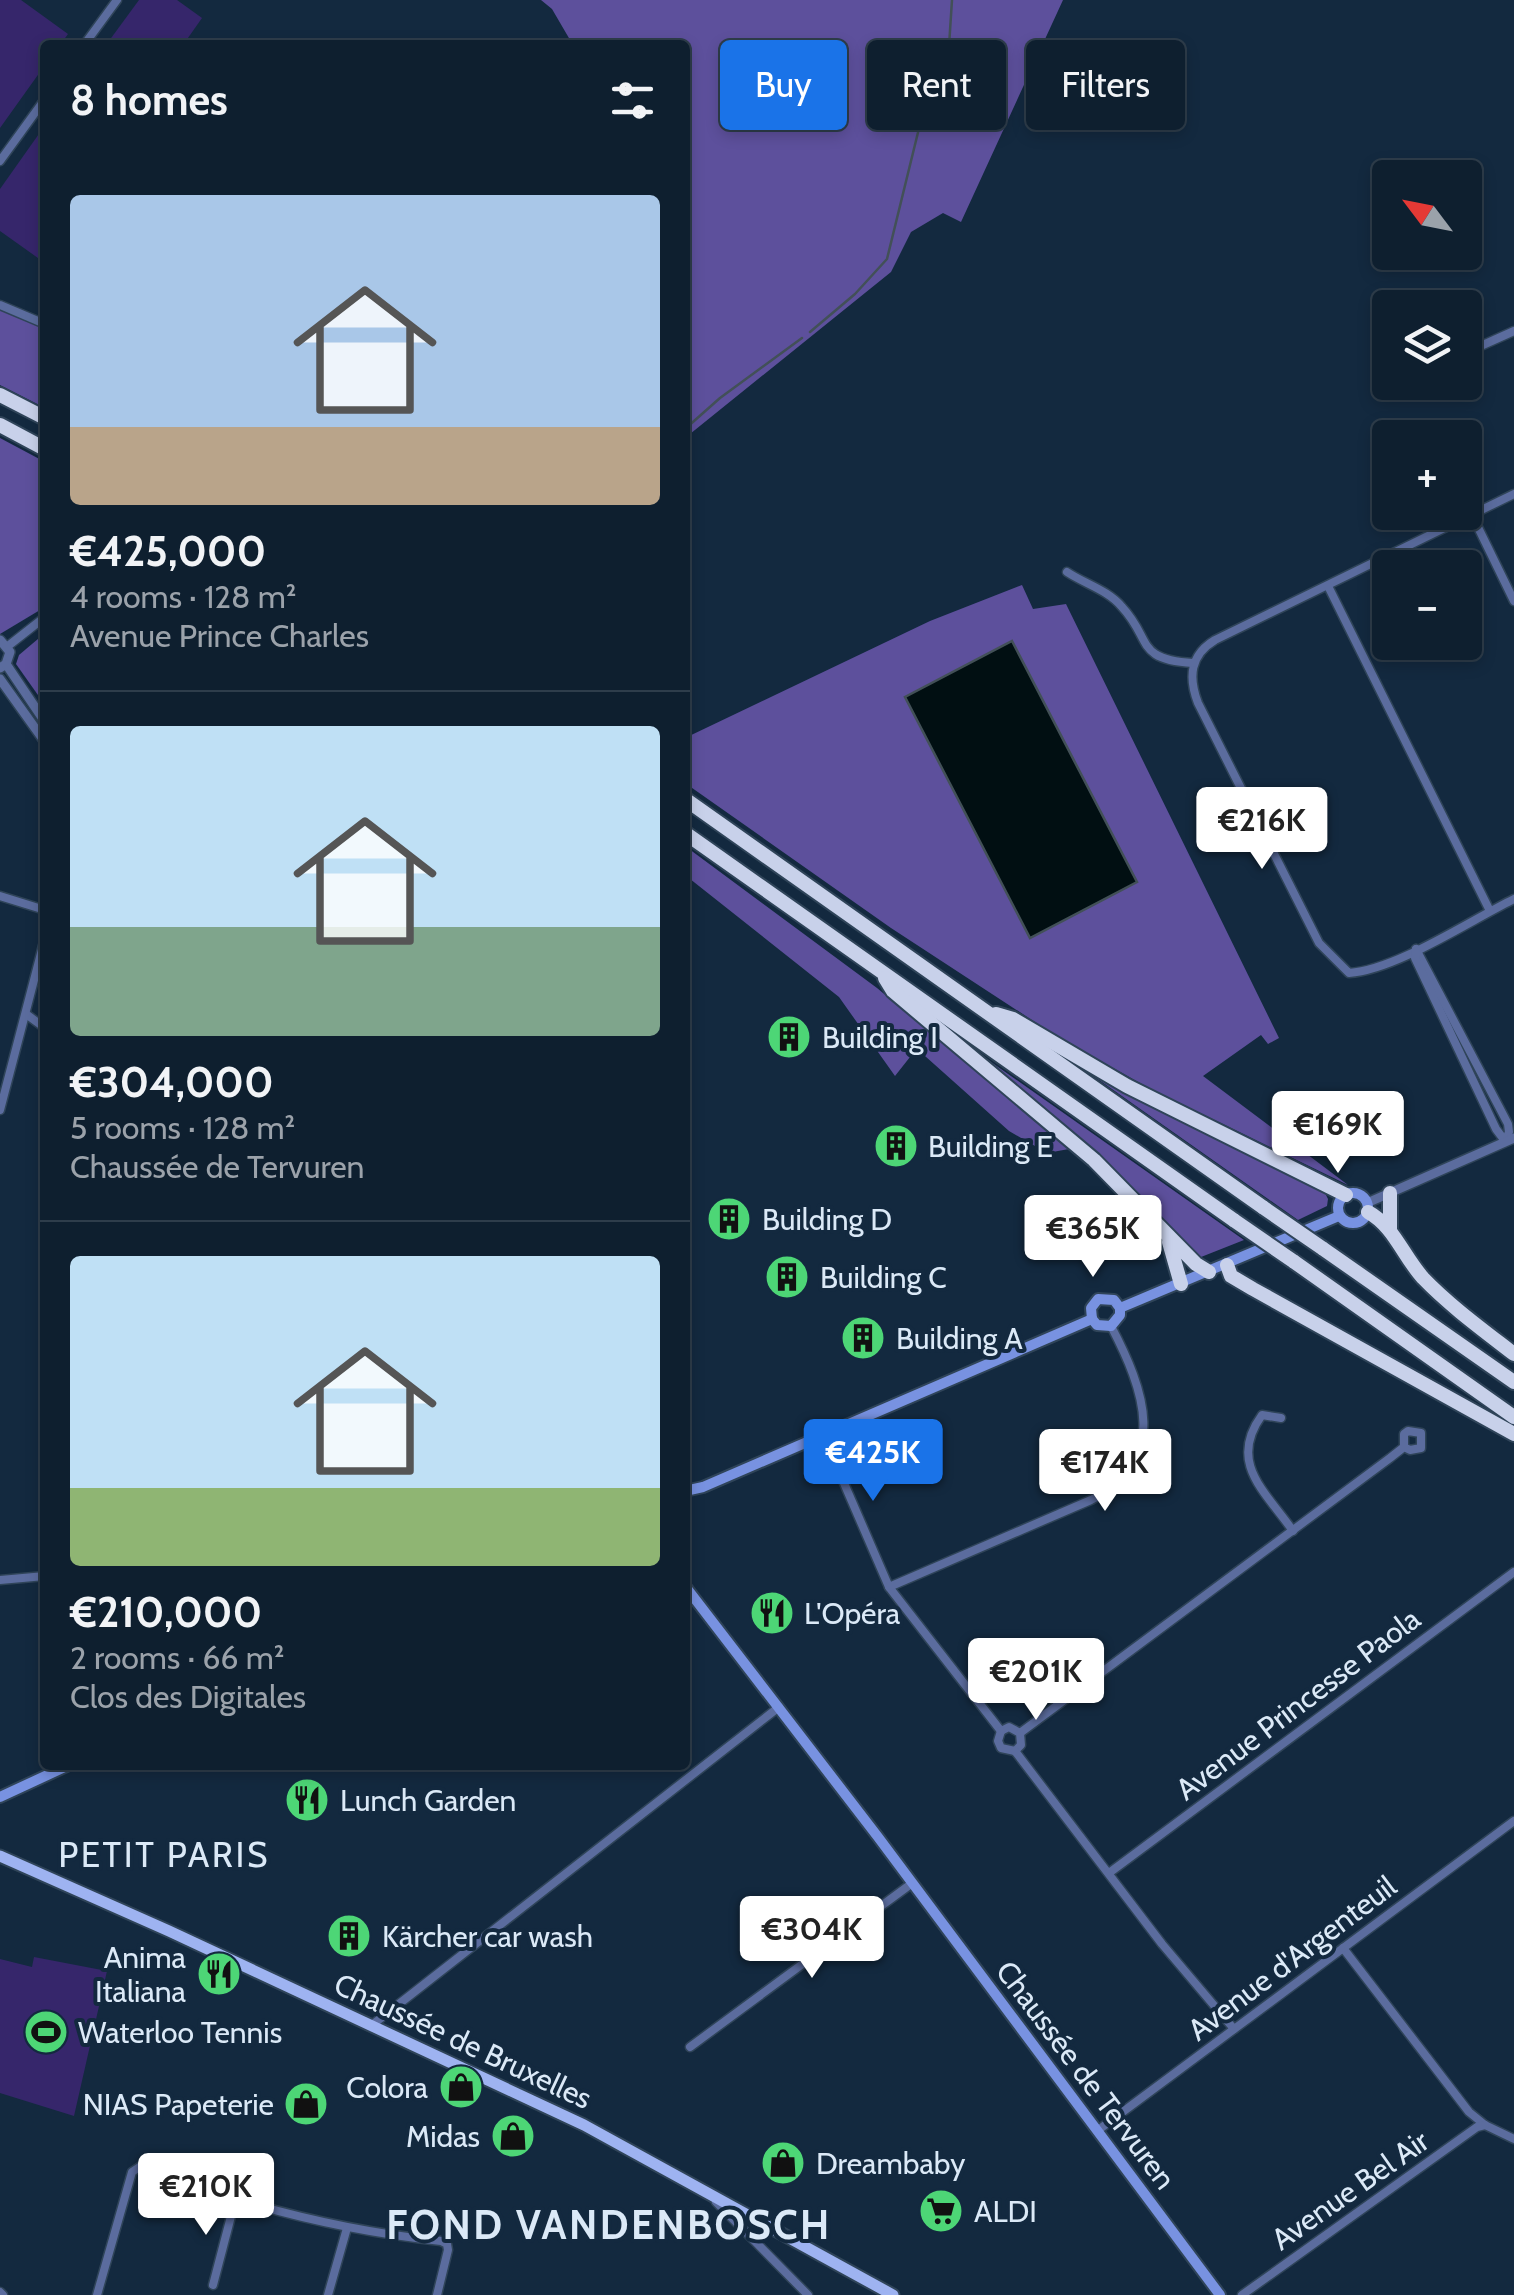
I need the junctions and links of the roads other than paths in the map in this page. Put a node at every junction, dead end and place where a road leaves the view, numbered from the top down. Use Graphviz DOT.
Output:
graph roads {
  1 [pos="116,0"];
  2 [pos="88,40"];
  3 [pos="40,106"];
  4 [pos="0,160"];
  5 [pos="0,305"];
  6 [pos="40,322"];
  7 [pos="1514,330"];
  8 [pos="1482,345"];
  9 [pos="0,395"];
  10 [pos="40,415"];
  11 [pos="0,425"];
  12 [pos="40,445"];
  13 [pos="1514,494"];
  14 [pos="1482,510"];
  15 [pos="1442,530"];
  16 [pos="1479,530"];
  17 [pos="1067,572"];
  18 [pos="1328,586"];
  19 [pos="1514,601"];
  20 [pos="40,620"];
  21 [pos="4,643"];
  22 [pos="1193,662"];
  23 [pos="3,666"];
  24 [pos="0,679"];
  25 [pos="40,715"];
  26 [pos="40,735"];
  27 [pos="690,803"];
  28 [pos="690,837"];
  29 [pos="0,896"];
  30 [pos="1514,900"];
  31 [pos="40,908"];
  32 [pos="1490,911"];
  33 [pos="1416,949"];
  34 [pos="40,958"];
  35 [pos="881,971"];
  36 [pos="983,1010"];
  37 [pos="26,1014"];
  38 [pos="40,1024"];
  39 [pos="0,1110"];
  40 [pos="1510,1140"];
  41 [pos="1346,1194"];
  42 [pos="1390,1194"];
  43 [pos="1367,1208"];
  44 [pos="1339,1216"];
  45 [pos="1390,1230"];
  46 [pos="1164,1233"];
  47 [pos="1227,1264"];
  48 [pos="1209,1272"];
  49 [pos="1181,1284"];
  50 [pos="1120,1308"];
  51 [pos="1092,1319"];
  52 [pos="1111,1326"];
  53 [pos="1514,1354"];
  54 [pos="1514,1382"];
  55 [pos="1514,1417"];
  56 [pos="1282,1418"];
  57 [pos="1514,1434"];
  58 [pos="824,1437"];
  59 [pos="1404,1446"];
  60 [pos="703,1487"];
  61 [pos="690,1490"];
  62 [pos="690,1496"];
  63 [pos="1293,1530"];
  64 [pos="1514,1572"];
  65 [pos="40,1576"];
  66 [pos="0,1580"];
  67 [pos="890,1587"];
  68 [pos="690,1589"];
  69 [pos="779,1707"];
  70 [pos="1001,1731"];
  71 [pos="1020,1733"];
  72 [pos="1015,1751"];
  73 [pos="58,1770"];
  74 [pos="0,1797"];
  75 [pos="1514,1821"];
  76 [pos="0,1856"];
  77 [pos="1109,1873"];
  78 [pos="911,1884"];
  79 [pos="1343,1948"];
  80 [pos="372,2025"];
  81 [pos="1234,2029"];
  82 [pos="690,2047"];
  83 [pos="1485,2125"];
  84 [pos="1097,2131"];
  85 [pos="1514,2140"];
  86 [pos="710,2195"];
  87 [pos="235,2201"];
  88 [pos="347,2228"];
  89 [pos="213,2284"];
  90 [pos="97,2295"];
  91 [pos="328,2295"];
  92 [pos="438,2295"];
  93 [pos="808,2295"];
  94 [pos="893,2295"];
  95 [pos="1220,2295"];
  96 [pos="1242,2295"];
  1 -- 2 [label="street"];
  3 -- 4 [label="street"];
  5 -- 6 [label="street"];
  7 -- 8 [label="street"];
  9 -- 10 [label="highway"];
  11 -- 12 [label="highway"];
  13 -- 14 [label="street"];
  15 -- 18 [label="street"];
  16 -- 19 [label="street"];
  17 -- 22 [label="street"];
  18 -- 22 [label="street"];
  18 -- 32 [label="street"];
  20 -- 21 [label="street"];
  21 -- 23 [label="street"];
  22 -- 33 [label="street"];
  23 -- 25 [label="street"];
  24 -- 26 [label="street"];
  27 -- 36 [label="highway"];
  28 -- 35 [label="highway"];
  29 -- 31 [label="street"];
  30 -- 32 [label="street"];
  32 -- 33 [label="street"];
  33 -- 40 [label="street"];
  34 -- 37 [label="street"];
  35 -- 46 [label="highway"];
  35 -- 55 [label="highway, bridge"];
  36 -- 41 [label="highway"];
  36 -- 54 [label="highway, bridge"];
  37 -- 38 [label="street"];
  37 -- 39 [label="street"];
  40 -- 42 [label="street"];
  41 -- 43 [label="main road"];
  41 -- 44 [label="main road"];
  42 -- 43 [label="street"];
  42 -- 45 [label="highway"];
  43 -- 44 [label="main road"];
  43 -- 45 [label="highway"];
  44 -- 47 [label="main road"];
  45 -- 53 [label="highway"];
  46 -- 48 [label="highway"];
  46 -- 49 [label="highway"];
  47 -- 48 [label="main road"];
  47 -- 57 [label="highway"];
  48 -- 49 [label="main road"];
  49 -- 50 [label="main road"];
  50 -- 51 [label="main road"];
  50 -- 52 [label="main road"];
  51 -- 52 [label="main road"];
  51 -- 58 [label="main road"];
  52 -- 67 [label="street"];
  56 -- 63 [label="street"];
  58 -- 60 [label="main road"];
  58 -- 67 [label="street"];
  59 -- 63 [label="street"];
  60 -- 61 [label="main road"];
  60 -- 62 [label="main road"];
  63 -- 71 [label="street"];
  64 -- 77 [label="street, Avenue Princesse Paola"];
  65 -- 66 [label="street"];
  67 -- 70 [label="street"];
  68 -- 69 [label="main road, Chaussée de Tervuren"];
  69 -- 78 [label="main road, Chaussée de Tervuren"];
  69 -- 80 [label="street"];
  70 -- 71 [label="street"];
  70 -- 72 [label="street"];
  71 -- 72 [label="street"];
  72 -- 77 [label="street"];
  73 -- 74 [label="main road"];
  75 -- 79 [label="street, Avenue d'Argenteuil"];
  76 -- 80 [label="main road, Chaussée de Bruxelles"];
  77 -- 81 [label="street"];
  78 -- 82 [label="street"];
  78 -- 84 [label="main road, Chaussée de Tervuren"];
  79 -- 81 [label="street, Avenue d'Argenteuil"];
  79 -- 83 [label="street"];
  80 -- 86 [label="main road, Chaussée de Bruxelles"];
  81 -- 84 [label="street, Avenue d'Argenteuil"];
  83 -- 85 [label="street"];
  83 -- 96 [label="street, Avenue Bel Air"];
  84 -- 95 [label="main road, Chaussée de Tervuren"];
  86 -- 93 [label="street"];
  86 -- 94 [label="main road, Chaussée de Bruxelles"];
  87 -- 88 [label="street"];
  87 -- 89 [label="street"];
  87 -- 90 [label="street"];
  88 -- 91 [label="street"];
  88 -- 92 [label="street"];
}
